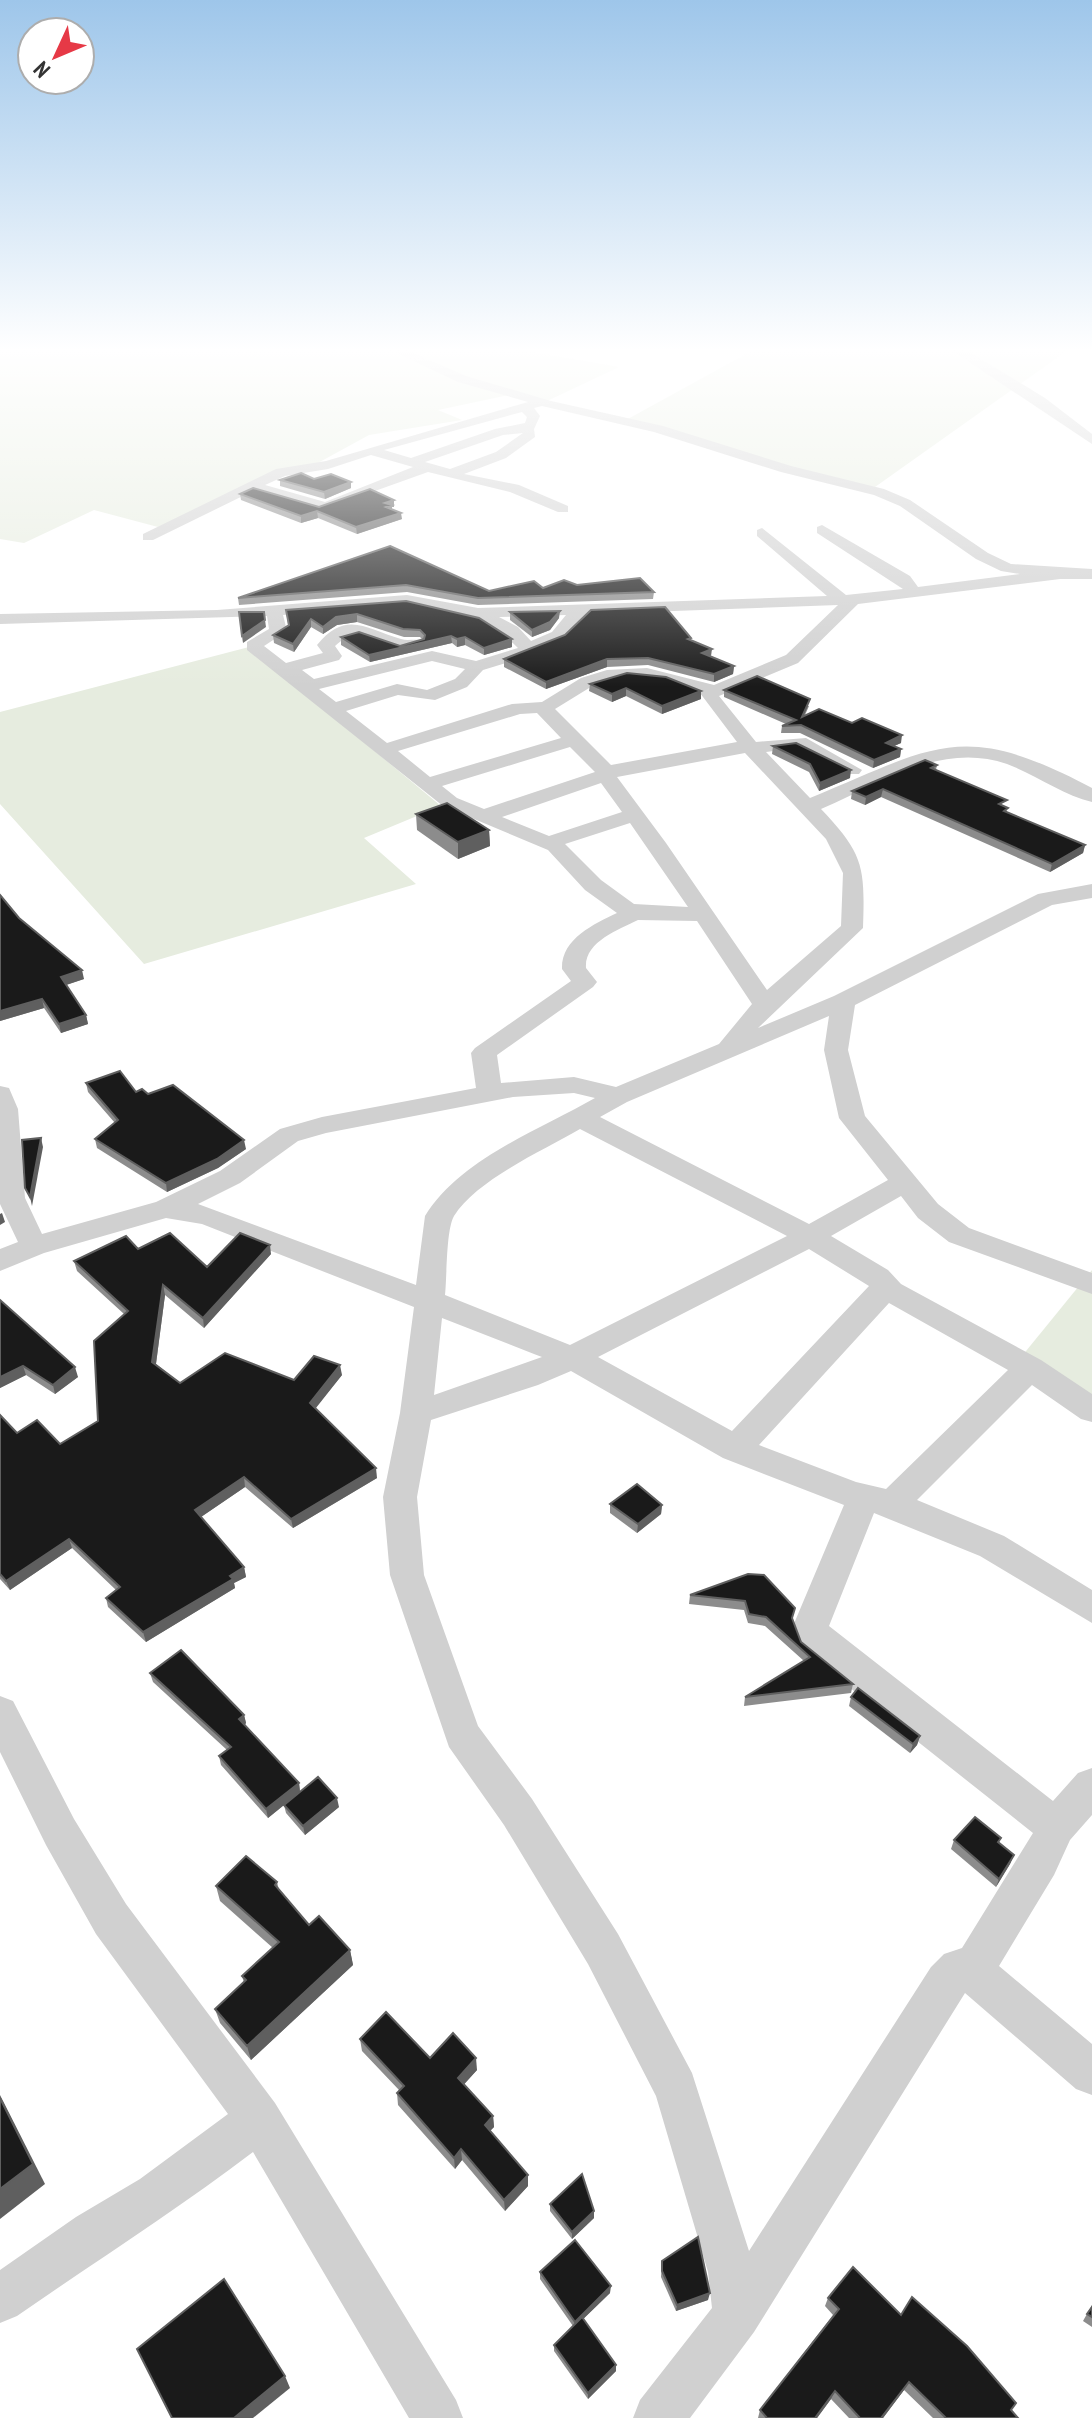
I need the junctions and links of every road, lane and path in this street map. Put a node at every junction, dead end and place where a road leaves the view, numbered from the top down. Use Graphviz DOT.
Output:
graph roads {
  1 [pos="340,461"];
  2 [pos="408,461"];
  3 [pos="415,461"];
  4 [pos="485,461"];
  5 [pos="759,461"];
  6 [pos="412,462"];
  7 [pos="427,467"];
  8 [pos="450,474"];
  9 [pos="252,486"];
  10 [pos="563,509"];
  11 [pos="822,530"];
  12 [pos="762,533"];
  13 [pos="148,537"];
  14 [pos="1060,574"];
  15 [pos="1092,574"];
  16 [pos="914,592"];
  17 [pos="848,600"];
  18 [pos="377,603"];
  19 [pos="591,608"];
  20 [pos="274,611"];
  21 [pos="478,613"];
  22 [pos="0,619"];
  23 [pos="342,632"];
  24 [pos="414,644"];
  25 [pos="531,647"];
  26 [pos="477,666"];
  27 [pos="304,687"];
  28 [pos="713,691"];
  29 [pos="546,707"];
  30 [pos="333,709"];
  31 [pos="576,739"];
  32 [pos="750,747"];
  33 [pos="383,750"];
  34 [pos="606,774"];
  35 [pos="875,779"];
  36 [pos="427,784"];
  37 [pos="1092,796"];
  38 [pos="810,806"];
  39 [pos="633,815"];
  40 [pos="484,816"];
  41 [pos="548,843"];
  42 [pos="1092,891"];
  43 [pos="634,913"];
  44 [pos="703,914"];
  45 [pos="843,1001"];
  46 [pos="765,1005"];
  47 [pos="723,1051"];
  48 [pos="490,1093"];
  49 [pos="0,1094"];
  50 [pos="618,1096"];
  51 [pos="582,1119"];
  52 [pos="905,1182"];
  53 [pos="166,1209"];
  54 [pos="809,1236"];
  55 [pos="34,1246"];
  56 [pos="0,1261"];
  57 [pos="1092,1284"];
  58 [pos="885,1288"];
  59 [pos="429,1300"];
  60 [pos="570,1358"];
  61 [pos="1030,1368"];
  62 [pos="1092,1410"];
  63 [pos="416,1413"];
  64 [pos="735,1449"];
  65 [pos="878,1500"];
  66 [pos="1092,1608"];
  67 [pos="0,1713"];
  68 [pos="1092,1786"];
  69 [pos="1056,1827"];
  70 [pos="972,1971"];
  71 [pos="1092,2073"];
  72 [pos="259,2119"];
  73 [pos="0,2299"];
  74 [pos="737,2315"];
  75 [pos="438,2418"];
  76 [pos="658,2418"];
  1 -- 9 [label="street"];
  2 -- 6 [label="street"];
  3 -- 6 [label="street"];
  4 -- 8 [label="street"];
  5 -- 14 [label="street"];
  6 -- 7 [label="street"];
  7 -- 8 [label="street"];
  7 -- 9 [label="street"];
  8 -- 10 [label="street"];
  9 -- 13 [label="street"];
  11 -- 16 [label="street"];
  12 -- 17 [label="street"];
  14 -- 15 [label="street"];
  14 -- 16 [label="street"];
  16 -- 17 [label="street"];
  17 -- 19 [label="street"];
  17 -- 28 [label="street"];
  18 -- 20 [label="street"];
  18 -- 21 [label="street"];
  18 -- 23 [label="street"];
  19 -- 21 [label="street"];
  19 -- 25 [label="street"];
  20 -- 22 [label="street"];
  20 -- 27 [label="street"];
  21 -- 25 [label="street"];
  23 -- 24 [label="street"];
  23 -- 27 [label="street"];
  25 -- 26 [label="street"];
  26 -- 27 [label="street"];
  26 -- 30 [label="street"];
  27 -- 30 [label="street"];
  28 -- 29 [label="street"];
  28 -- 32 [label="street"];
  29 -- 31 [label="street"];
  29 -- 33 [label="street"];
  30 -- 33 [label="street"];
  31 -- 34 [label="street"];
  31 -- 36 [label="street"];
  32 -- 34 [label="street"];
  32 -- 35 [label="street"];
  32 -- 38 [label="street"];
  33 -- 36 [label="street"];
  34 -- 39 [label="street"];
  34 -- 40 [label="street"];
  35 -- 37 [label="street"];
  35 -- 38 [label="street"];
  36 -- 40 [label="street"];
  38 -- 46 [label="street"];
  39 -- 41 [label="street"];
  39 -- 44 [label="street"];
  40 -- 41 [label="street"];
  41 -- 43 [label="street"];
  42 -- 45 [label="street"];
  43 -- 44 [label="street"];
  43 -- 48 [label="street"];
  44 -- 46 [label="street"];
  45 -- 47 [label="street"];
  45 -- 52 [label="street"];
  46 -- 47 [label="street"];
  47 -- 50 [label="street"];
  48 -- 50 [label="street"];
  48 -- 53 [label="street"];
  49 -- 55 [label="street"];
  50 -- 51 [label="street"];
  51 -- 54 [label="street"];
  51 -- 59 [label="street"];
  52 -- 54 [label="street"];
  52 -- 57 [label="street"];
  53 -- 55 [label="street"];
  53 -- 59 [label="street"];
  54 -- 58 [label="street"];
  54 -- 60 [label="street"];
  55 -- 56 [label="street"];
  58 -- 61 [label="street"];
  58 -- 64 [label="street"];
  59 -- 60 [label="street"];
  59 -- 63 [label="street"];
  60 -- 63 [label="street"];
  60 -- 64 [label="street"];
  61 -- 62 [label="street"];
  61 -- 65 [label="street"];
  63 -- 74 [label="street"];
  64 -- 65 [label="street"];
  65 -- 66 [label="street"];
  65 -- 69 [label="street"];
  67 -- 72 [label="street"];
  68 -- 69 [label="street"];
  69 -- 70 [label="street"];
  70 -- 71 [label="street"];
  70 -- 74 [label="street"];
  72 -- 73 [label="street"];
  72 -- 75 [label="street"];
  74 -- 76 [label="street"];
}
